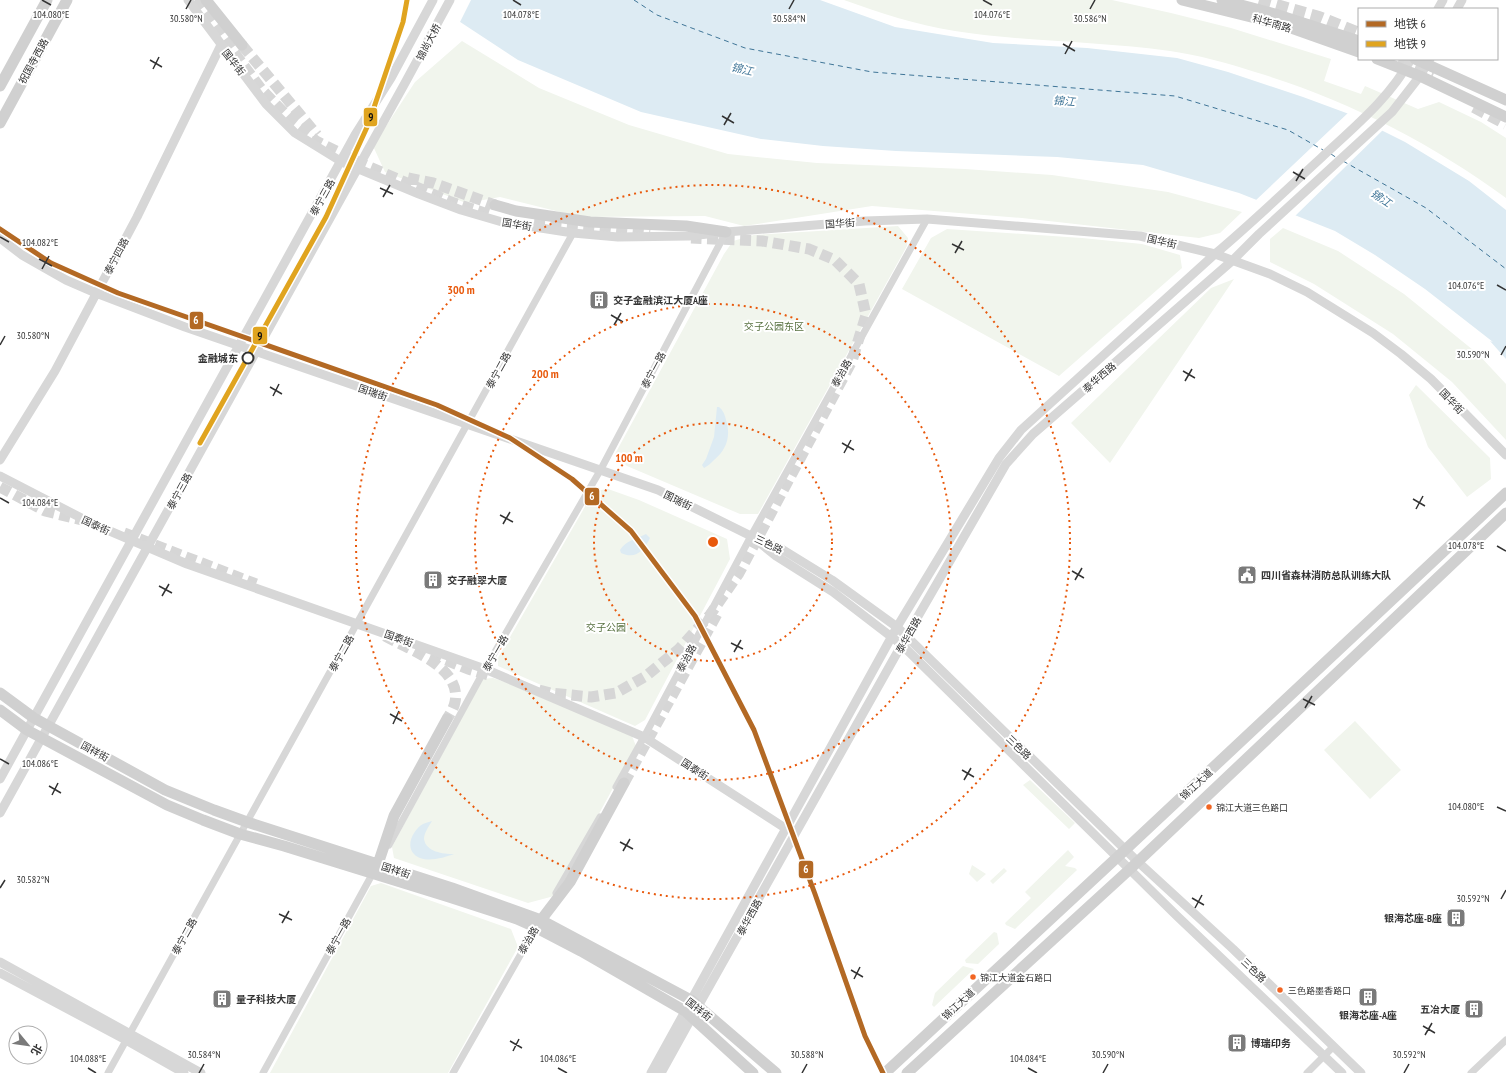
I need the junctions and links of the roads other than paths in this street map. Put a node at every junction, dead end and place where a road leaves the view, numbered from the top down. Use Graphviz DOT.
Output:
graph roads {
  1 [pos="47,0"];
  2 [pos="67,0"];
  3 [pos="188,0"];
  4 [pos="206,0"];
  5 [pos="433,0"];
  6 [pos="450,0"];
  7 [pos="1182,0"];
  8 [pos="1222,0"];
  9 [pos="1358,41"];
  10 [pos="242,44"];
  11 [pos="221,45"];
  12 [pos="1358,52"];
  13 [pos="1380,60"];
  14 [pos="1410,60"];
  15 [pos="1428,62"];
  16 [pos="1405,70"];
  17 [pos="1420,76"];
  18 [pos="0,86"];
  19 [pos="1506,100"];
  20 [pos="1506,117"];
  21 [pos="0,123"];
  22 [pos="342,162"];
  23 [pos="357,168"];
  24 [pos="495,206"];
  25 [pos="927,219"];
  26 [pos="726,232"];
  27 [pos="574,233"];
  28 [pos="0,238"];
  29 [pos="1215,254"];
  30 [pos="1233,260"];
  31 [pos="96,293"];
  32 [pos="240,346"];
  33 [pos="256,352"];
  34 [pos="467,424"];
  35 [pos="1506,455"];
  36 [pos="0,460"];
  37 [pos="600,469"];
  38 [pos="0,476"];
  39 [pos="1506,493"];
  40 [pos="1506,513"];
  41 [pos="751,536"];
  42 [pos="132,541"];
  43 [pos="147,547"];
  44 [pos="357,623"];
  45 [pos="897,627"];
  46 [pos="892,637"];
  47 [pos="906,637"];
  48 [pos="902,646"];
  49 [pos="485,669"];
  50 [pos="0,693"];
  51 [pos="0,710"];
  52 [pos="34,718"];
  53 [pos="448,719"];
  54 [pos="48,726"];
  55 [pos="27,730"];
  56 [pos="42,737"];
  57 [pos="644,737"];
  58 [pos="0,779"];
  59 [pos="624,783"];
  60 [pos="0,813"];
  61 [pos="247,822"];
  62 [pos="785,828"];
  63 [pos="240,834"];
  64 [pos="1121,853"];
  65 [pos="1133,865"];
  66 [pos="375,869"];
  67 [pos="538,923"];
  68 [pos="0,962"];
  69 [pos="0,973"];
  70 [pos="695,1003"];
  71 [pos="688,1014"];
  72 [pos="128,1037"];
  73 [pos="1506,1040"];
  74 [pos="1334,1047"];
  75 [pos="1324,1057"];
  76 [pos="108,1073"];
  77 [pos="184,1073"];
  78 [pos="201,1073"];
  79 [pos="263,1073"];
  80 [pos="452,1073"];
  81 [pos="651,1073"];
  82 [pos="661,1073"];
  83 [pos="753,1073"];
  84 [pos="776,1073"];
  85 [pos="884,1073"];
  86 [pos="906,1073"];
  87 [pos="1307,1073"];
  88 [pos="1342,1073"];
  89 [pos="1361,1073"];
  90 [pos="1471,1073"];
  1 -- 18 [label="main road, 祝国寺西路"];
  2 -- 21 [label="main road, 祝国寺西路"];
  3 -- 11 [label="street, 国华街"];
  4 -- 10 [label="main road"];
  5 -- 22 [label="street, 锦尚大桥"];
  6 -- 23 [label="street, 锦尚大桥"];
  7 -- 12 [label="main road, 科华南路"];
  8 -- 9 [label="main road, 科华南路"];
  11 -- 22 [label="street, 国华街"];
  11 -- 31 [label="street, 泰宁四路"];
  13 -- 16 [label="main road"];
  14 -- 16 [label="street, 泰华西路"];
  15 -- 17 [label="street, 泰华西路"];
  15 -- 19 [label="main road"];
  16 -- 17 [label="main road"];
  16 -- 29 [label="street, 泰华西路"];
  17 -- 20 [label="main road"];
  17 -- 30 [label="street, 泰华西路"];
  22 -- 23 [label="street, 国华街"];
  22 -- 32 [label="street, 泰宁三路"];
  23 -- 27 [label="street, 国华街"];
  23 -- 33 [label="street, 泰宁三路"];
  24 -- 26 [label="main road"];
  25 -- 26 [label="street, 国华街"];
  25 -- 29 [label="street, 国华街"];
  25 -- 41 [label="street, 泰治路"];
  26 -- 27 [label="street, 国华街"];
  26 -- 37 [label="street, 泰宁一路"];
  27 -- 34 [label="street, 泰宁二路"];
  28 -- 31 [label="street, 国瑞街"];
  29 -- 30 [label="street, 国华街"];
  29 -- 45 [label="street, 泰华西路"];
  30 -- 35 [label="street, 国华街"];
  30 -- 47 [label="street, 泰华西路"];
  31 -- 32 [label="street, 国瑞街"];
  31 -- 36 [label="street, 泰宁四路"];
  32 -- 33 [label="street, 国瑞街"];
  32 -- 42 [label="street, 泰宁三路"];
  33 -- 34 [label="street, 国瑞街"];
  33 -- 43 [label="street, 泰宁三路"];
  34 -- 37 [label="street, 国瑞街"];
  34 -- 44 [label="street, 泰宁二路"];
  37 -- 41 [label="street, 国瑞街"];
  37 -- 49 [label="street, 泰宁一路"];
  38 -- 42 [label="street, 国泰街"];
  39 -- 64 [label="main road, 锦江大道"];
  40 -- 65 [label="main road, 锦江大道"];
  41 -- 45 [label="street, 三色路"];
  41 -- 46 [label="street, 三色路"];
  41 -- 57 [label="street, 泰治路"];
  42 -- 43 [label="street, 国泰街"];
  42 -- 52 [label="street, 泰宁三路"];
  43 -- 44 [label="street, 国泰街"];
  43 -- 54 [label="street, 泰宁三路"];
  44 -- 49 [label="street, 国泰街"];
  44 -- 61 [label="street, 泰宁二路"];
  45 -- 46 [label="street, 泰华西路"];
  45 -- 47 [label="street, 三色路"];
  46 -- 48 [label="street, 三色路"];
  46 -- 62 [label="street, 泰华西路"];
  47 -- 48 [label="street, 泰华西路"];
  47 -- 64 [label="street, 三色路"];
  48 -- 64 [label="street, 三色路"];
  48 -- 70 [label="street, 泰华西路"];
  49 -- 57 [label="street, 国泰街"];
  49 -- 66 [label="street, 泰宁一路"];
  50 -- 52 [label="main road, 国祥街"];
  51 -- 55 [label="main road, 国祥街"];
  52 -- 54 [label="main road, 国祥街"];
  52 -- 55 [label="street, 泰宁三路"];
  53 -- 66 [label="main road"];
  54 -- 56 [label="street, 泰宁三路"];
  54 -- 61 [label="main road, 国祥街"];
  55 -- 56 [label="main road, 国祥街"];
  55 -- 58 [label="street, 泰宁三路"];
  56 -- 60 [label="street, 泰宁三路"];
  56 -- 63 [label="main road, 国祥街"];
  57 -- 62 [label="street, 国泰街"];
  57 -- 67 [label="street, 泰治路"];
  59 -- 67 [label="main road"];
  61 -- 63 [label="street, 泰宁二路"];
  61 -- 66 [label="main road, 国祥街"];
  62 -- 70 [label="street, 泰华西路"];
  63 -- 66 [label="main road, 国祥街"];
  63 -- 72 [label="street, 泰宁二路"];
  64 -- 65 [label="street, 三色路"];
  64 -- 85 [label="main road, 锦江大道"];
  65 -- 74 [label="street, 三色路"];
  65 -- 75 [label="street, 三色路"];
  65 -- 86 [label="main road, 锦江大道"];
  66 -- 67 [label="main road, 国祥街"];
  66 -- 79 [label="street, 泰宁一路"];
  67 -- 70 [label="main road, 国祥街"];
  67 -- 71 [label="main road, 国祥街"];
  67 -- 80 [label="street, 泰治路"];
  68 -- 72 [label="street"];
  69 -- 72 [label="street"];
  70 -- 71 [label="street, 泰华西路"];
  70 -- 84 [label="main road, 国祥街"];
  71 -- 81 [label="street, 泰华西路"];
  71 -- 82 [label="street, 泰华西路"];
  71 -- 83 [label="main road, 国祥街"];
  72 -- 76 [label="street, 泰宁二路"];
  72 -- 77 [label="street"];
  72 -- 78 [label="street"];
  73 -- 90 [label="street"];
  74 -- 75 [label="street"];
  74 -- 89 [label="street, 三色路"];
  75 -- 87 [label="street"];
  75 -- 88 [label="street, 三色路"];
}
